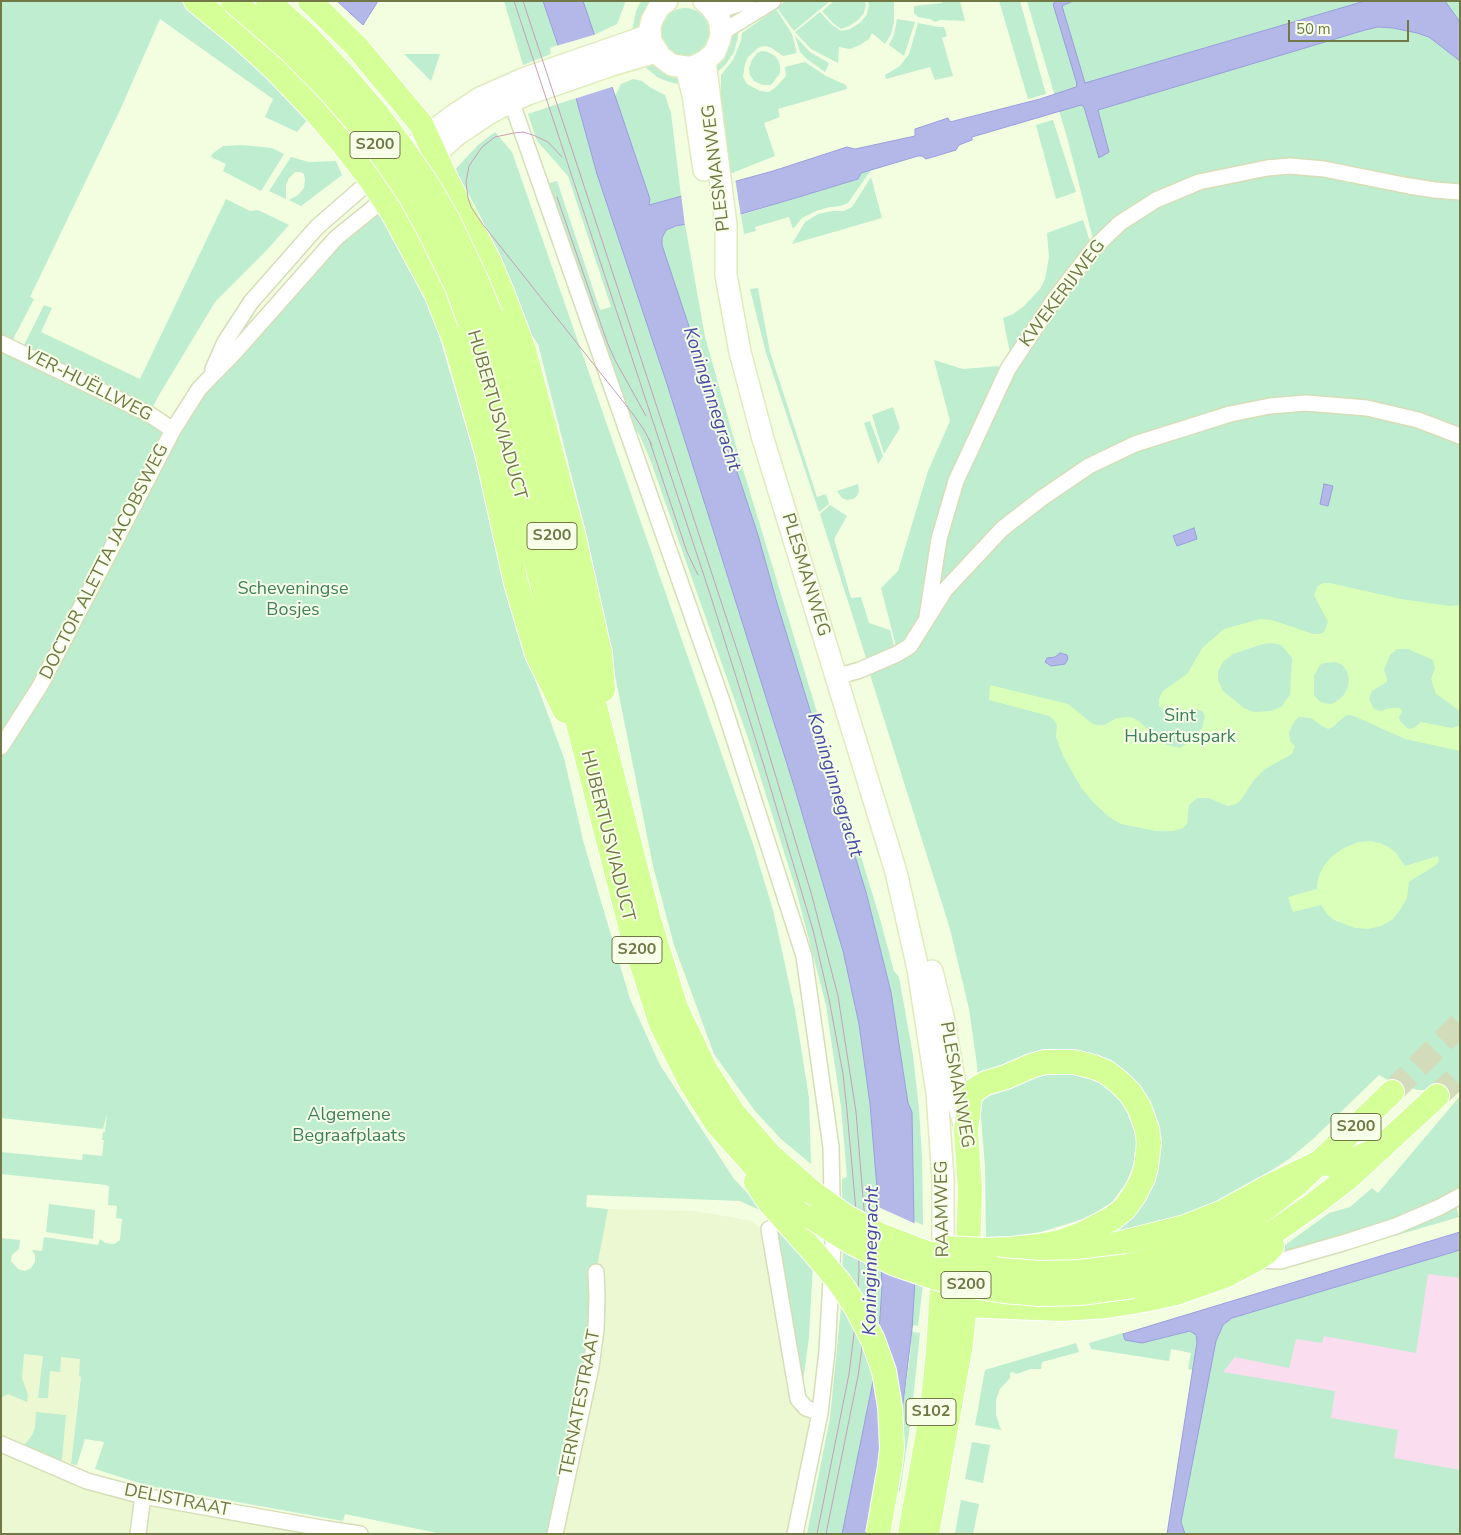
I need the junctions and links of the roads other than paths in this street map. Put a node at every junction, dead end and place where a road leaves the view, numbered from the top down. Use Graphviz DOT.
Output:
graph roads {
  1 [pos="196,1"];
  2 [pos="233,1"];
  3 [pos="268,1"];
  4 [pos="310,1"];
  5 [pos="667,1"];
  6 [pos="748,1"];
  7 [pos="773,1"];
  8 [pos="710,7"];
  9 [pos="721,33"];
  10 [pos="653,43"];
  11 [pos="696,64"];
  12 [pos="509,94"];
  13 [pos="432,145"];
  14 [pos="371,180"];
  15 [pos="1460,192"];
  16 [pos="383,200"];
  17 [pos="480,320"];
  18 [pos="1,343"];
  19 [pos="209,377"];
  20 [pos="173,430"];
  21 [pos="1460,436"];
  22 [pos="927,617"];
  23 [pos="836,677"];
  24 [pos="1,746"];
  25 [pos="597,756"];
  26 [pos="896,872"];
  27 [pos="1392,1092"];
  28 [pos="937,1093"];
  29 [pos="1437,1096"];
  30 [pos="722,1131"];
  31 [pos="966,1131"];
  32 [pos="1381,1148"];
  33 [pos="1320,1162"];
  34 [pos="1460,1196"];
  35 [pos="1288,1223"];
  36 [pos="769,1229"];
  37 [pos="906,1246"];
  38 [pos="1255,1260"];
  39 [pos="1036,1265"];
  40 [pos="596,1272"];
  41 [pos="1131,1276"];
  42 [pos="967,1281"];
  43 [pos="942,1288"];
  44 [pos="965,1305"];
  45 [pos="1045,1309"];
  46 [pos="820,1413"];
  47 [pos="1,1444"];
  48 [pos="143,1496"];
  49 [pos="327,1532"];
  50 [pos="138,1534"];
  51 [pos="360,1534"];
  52 [pos="555,1534"];
  53 [pos="795,1534"];
  54 [pos="878,1534"];
  55 [pos="910,1534"];
  56 [pos="927,1534"];
  1 -- 14 [label="main road"];
  2 -- 17 [label="main road, HUBERTUSVIADUCT / S200, bridge"];
  3 -- 17 [label="main road, HUBERTUSVIADUCT / S200, bridge"];
  4 -- 13 [label="main road"];
  5 -- 10 [label="main road"];
  6 -- 8 [label="street"];
  7 -- 9 [label="street"];
  8 -- 9 [label="main road"];
  9 -- 11 [label="main road"];
  10 -- 11 [label="main road"];
  10 -- 12 [label="main road, DOCTOR ALETTA JACOBSWEG"];
  11 -- 23 [label="main road, PLESMANWEG"];
  12 -- 13 [label="main road, DOCTOR ALETTA JACOBSWEG"];
  12 -- 46 [label="street"];
  13 -- 14 [label="main road, DOCTOR ALETTA JACOBSWEG"];
  13 -- 16 [label="main road, DOCTOR ALETTA JACOBSWEG"];
  13 -- 25 [label="main road"];
  14 -- 16 [label="main road"];
  14 -- 19 [label="street, DOCTOR ALETTA JACOBSWEG"];
  15 -- 22 [label="street, KWEKERIJWEG"];
  16 -- 19 [label="street, DOCTOR ALETTA JACOBSWEG"];
  16 -- 25 [label="main road"];
  17 -- 25 [label="main road, HUBERTUSVIADUCT / S200"];
  18 -- 20 [label="street, VER-HUËLLWEG"];
  19 -- 20 [label="street, DOCTOR ALETTA JACOBSWEG"];
  20 -- 24 [label="street, DOCTOR ALETTA JACOBSWEG"];
  21 -- 22 [label="street"];
  22 -- 23 [label="street"];
  23 -- 26 [label="main road, PLESMANWEG"];
  25 -- 30 [label="main road, HUBERTUSVIADUCT / S200"];
  25 -- 37 [label="main road, HUBERTUSVIADUCT / S200, bridge"];
  26 -- 28 [label="main road, PLESMANWEG"];
  26 -- 31 [label="main road, PLESMANWEG"];
  27 -- 33 [label="main road, HUBERTUSVIADUCT / S200"];
  28 -- 43 [label="main road, RAAMWEG / S102"];
  29 -- 32 [label="main road, HUBERTUSVIADUCT / S200"];
  30 -- 41 [label="main road, HUBERTUSVIADUCT / S200, bridge"];
  30 -- 54 [label="main road, bridge"];
  31 -- 37 [label="main road, bridge"];
  31 -- 42 [label="main road, PLESMANWEG / S102"];
  32 -- 33 [label="main road, S200"];
  32 -- 35 [label="main road, HUBERTUSVIADUCT / S200"];
  33 -- 39 [label="main road"];
  33 -- 41 [label="main road, HUBERTUSVIADUCT / S200"];
  34 -- 38 [label="street"];
  35 -- 38 [label="main road"];
  35 -- 41 [label="main road, HUBERTUSVIADUCT / S200"];
  36 -- 46 [label="street"];
  37 -- 41 [label="main road, HUBERTUSVIADUCT / S200, bridge"];
  38 -- 45 [label="main road"];
  39 -- 42 [label="main road"];
  39 -- 45 [label="main road"];
  40 -- 52 [label="street, TERNATESTRAAT"];
  42 -- 43 [label="main road"];
  42 -- 44 [label="main road, PLESMANWEG / S102"];
  43 -- 44 [label="main road"];
  43 -- 55 [label="main road, RAAMWEG / S102"];
  44 -- 45 [label="main road"];
  44 -- 56 [label="main road, S102"];
  46 -- 53 [label="street"];
  47 -- 48 [label="street, DELISTRAAT"];
  48 -- 49 [label="street, DELISTRAAT"];
  48 -- 50 [label="street"];
  49 -- 51 [label="street, DELISTRAAT"];
}
